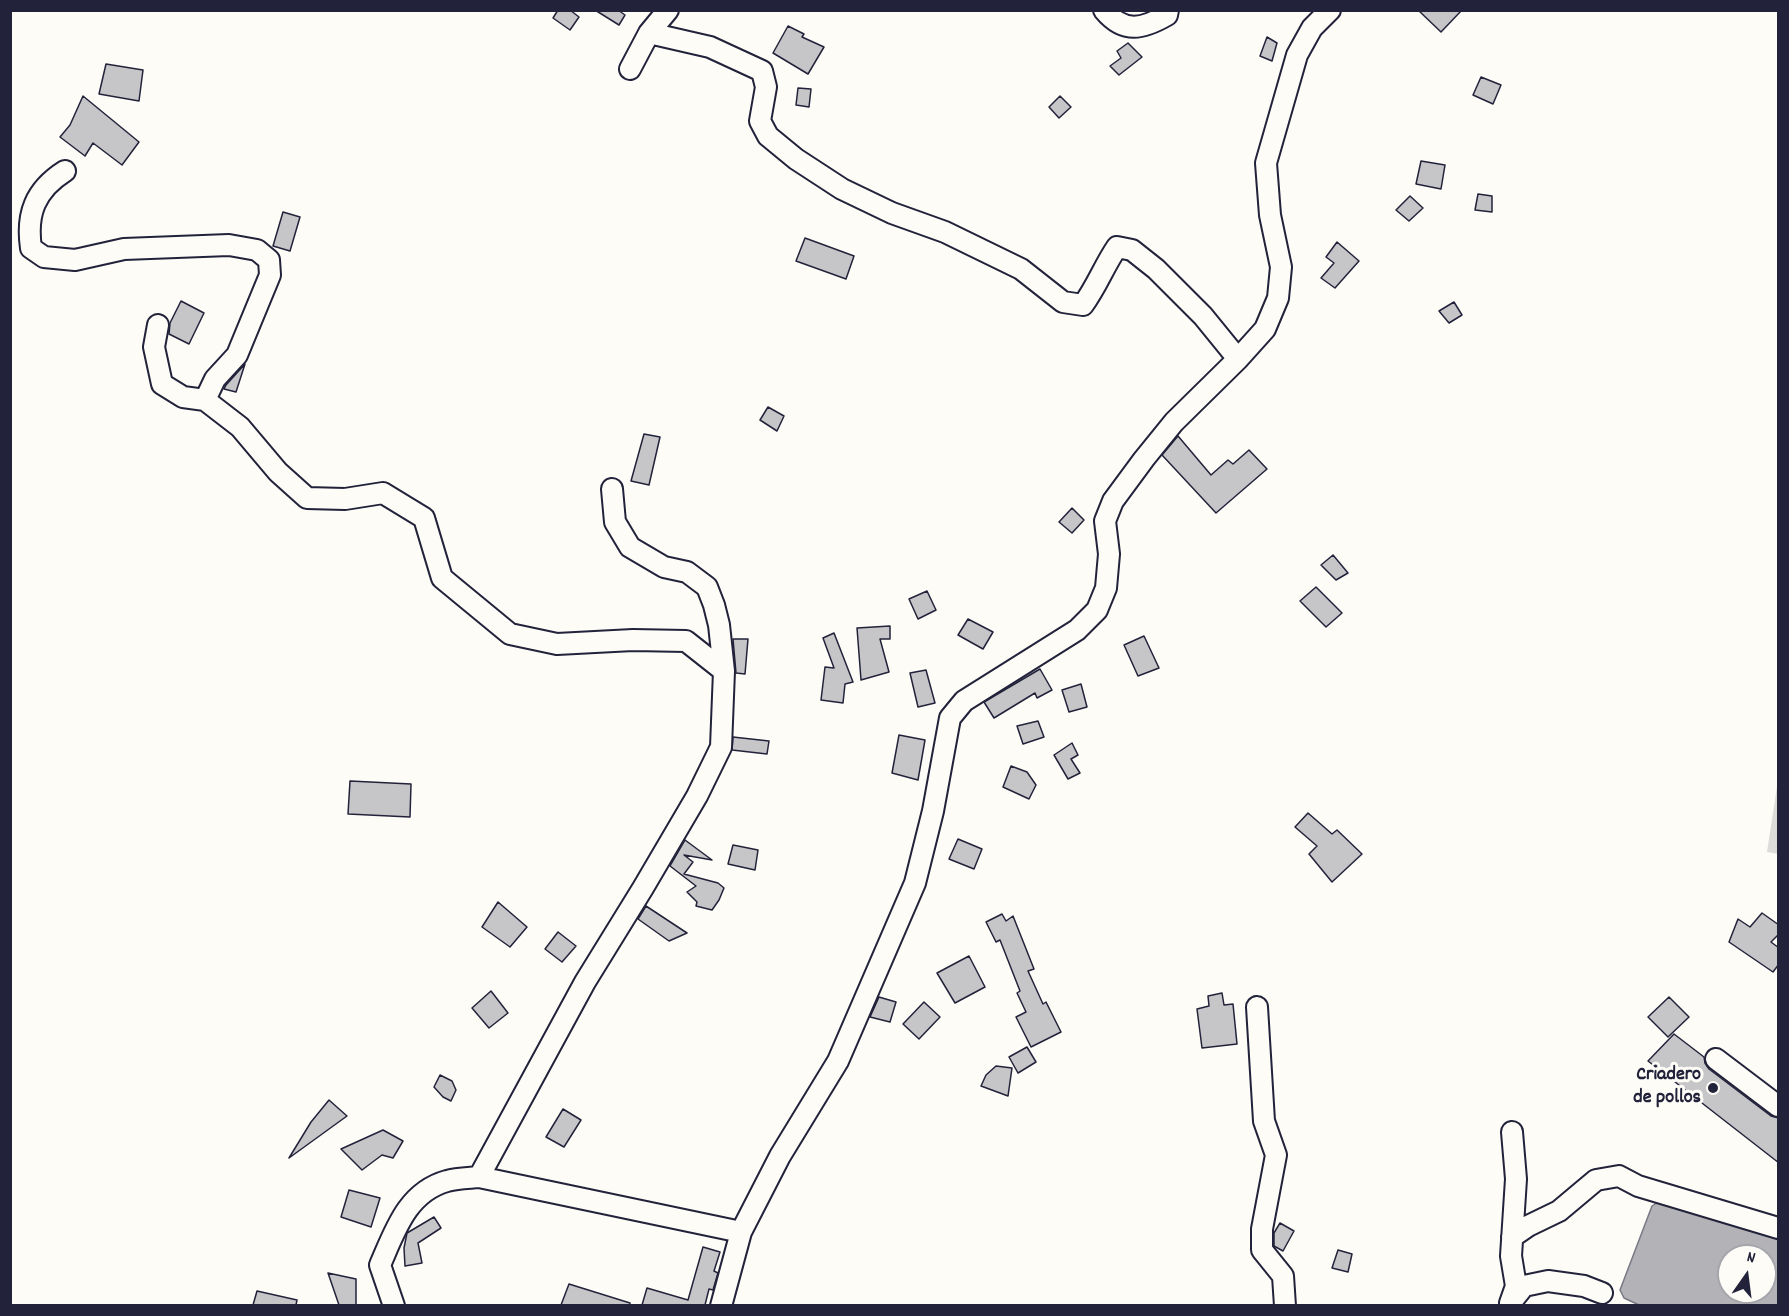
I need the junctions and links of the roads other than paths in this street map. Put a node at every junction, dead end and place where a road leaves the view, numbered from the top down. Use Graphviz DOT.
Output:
graph roads {
  1 [pos="668,10"];
  2 [pos="1104,10"];
  3 [pos="1168,10"];
  4 [pos="1330,10"];
  5 [pos="649,33"];
  6 [pos="630,69"];
  7 [pos="65,171"];
  8 [pos="158,325"];
  9 [pos="1238,359"];
  10 [pos="205,400"];
  11 [pos="612,489"];
  12 [pos="724,671"];
  13 [pos="1257,1007"];
  14 [pos="1716,1059"];
  15 [pos="1779,1106"];
  16 [pos="1512,1132"];
  17 [pos="479,1176"];
  18 [pos="1779,1228"];
  19 [pos="741,1232"];
  20 [pos="1512,1237"];
  21 [pos="1602,1293"];
  22 [pos="1510,1304"];
  23 [pos="394,1305"];
  24 [pos="721,1305"];
  25 [pos="1285,1305"];
  1 -- 5 [label="street"];
  2 -- 3 [label="street"];
  4 -- 9 [label="street"];
  5 -- 6 [label="street"];
  5 -- 9 [label="street"];
  7 -- 10 [label="street"];
  8 -- 10 [label="street"];
  9 -- 19 [label="street"];
  10 -- 12 [label="street"];
  11 -- 12 [label="street"];
  12 -- 17 [label="street"];
  13 -- 25 [label="street"];
  14 -- 15 [label="street"];
  16 -- 20 [label="street"];
  17 -- 19 [label="street"];
  17 -- 23 [label="street"];
  18 -- 20 [label="street"];
  19 -- 24 [label="street"];
  20 -- 22 [label="street"];
  21 -- 22 [label="street"];
}
